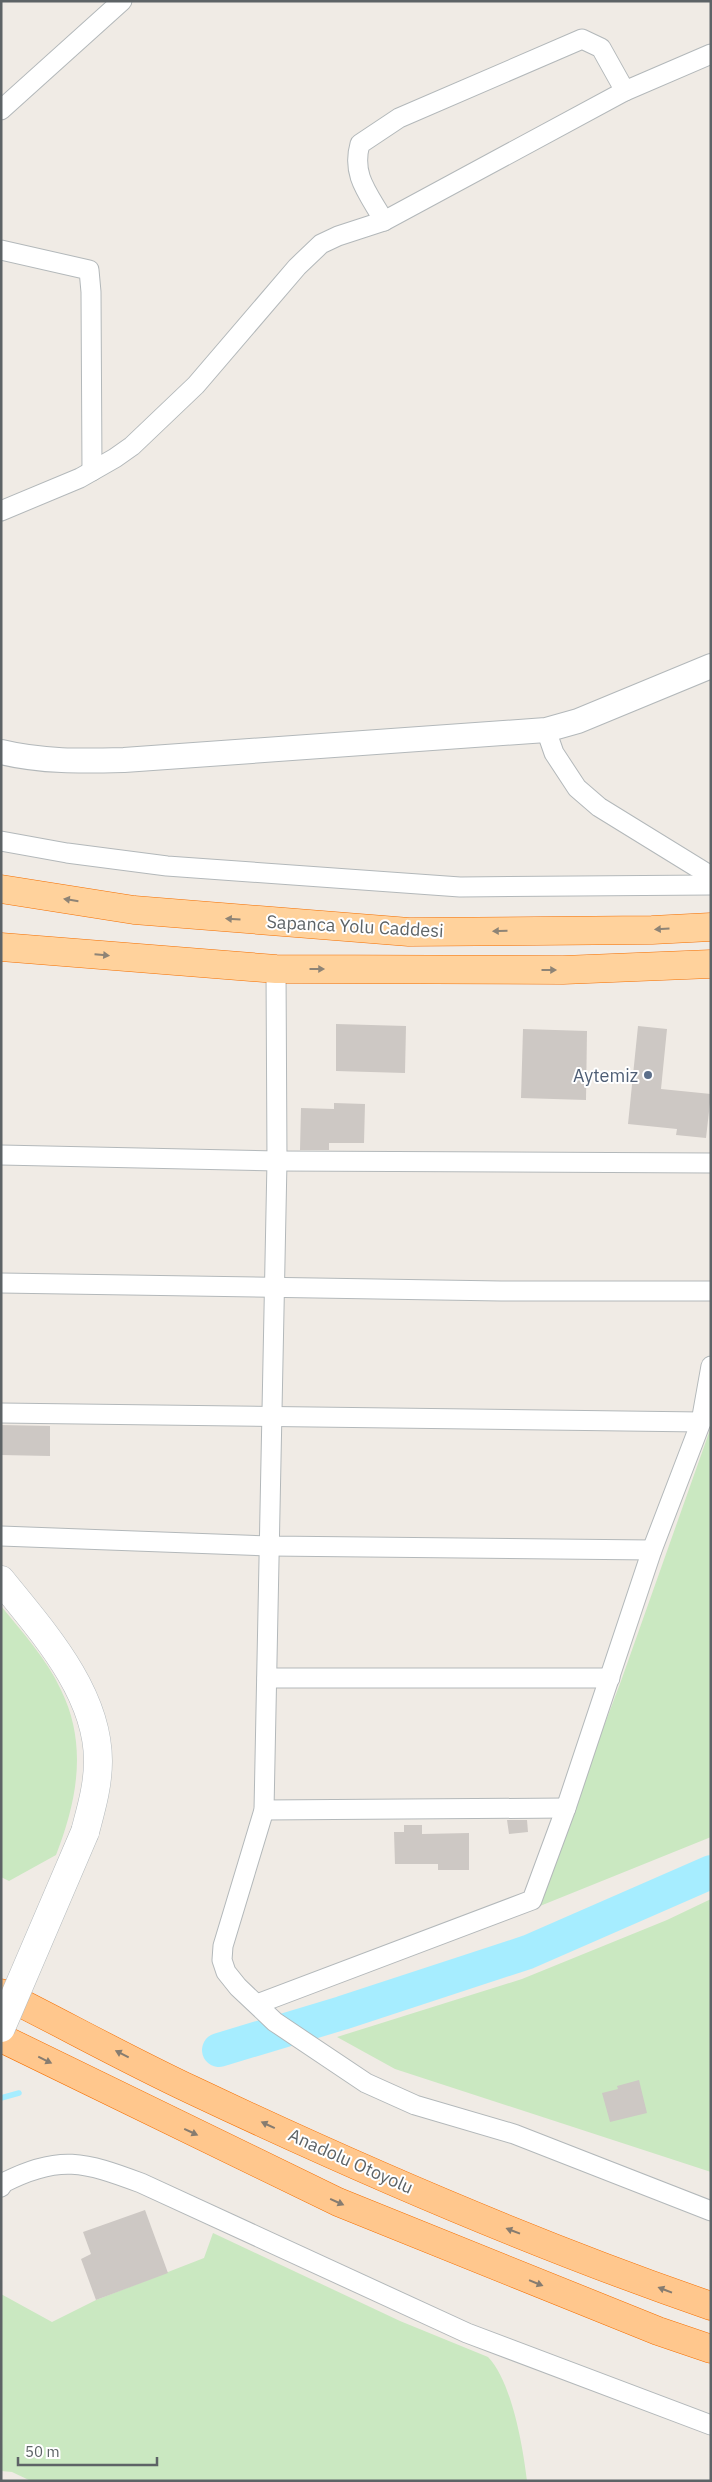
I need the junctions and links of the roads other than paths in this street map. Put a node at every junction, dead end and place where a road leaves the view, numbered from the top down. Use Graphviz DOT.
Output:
graph roads {
  1 [pos="122,1"];
  2 [pos="711,54"];
  3 [pos="625,91"];
  4 [pos="1,110"];
  5 [pos="384,222"];
  6 [pos="1,250"];
  7 [pos="92,471"];
  8 [pos="1,511"];
  9 [pos="711,666"];
  10 [pos="546,730"];
  11 [pos="1,752"];
  12 [pos="1,841"];
  13 [pos="711,876"];
  14 [pos="711,886"];
  15 [pos="1,889"];
  16 [pos="711,927"];
  17 [pos="1,947"];
  18 [pos="711,964"];
  19 [pos="276,969"];
  20 [pos="1,1155"];
  21 [pos="277,1161"];
  22 [pos="711,1163"];
  23 [pos="1,1283"];
  24 [pos="274,1288"];
  25 [pos="711,1291"];
  26 [pos="711,1366"];
  27 [pos="1,1413"];
  28 [pos="272,1417"];
  29 [pos="701,1422"];
  30 [pos="1,1536"];
  31 [pos="270,1546"];
  32 [pos="652,1550"];
  33 [pos="1,1580"];
  34 [pos="267,1678"];
  35 [pos="610,1678"];
  36 [pos="566,1808"];
  37 [pos="264,1810"];
  38 [pos="1,1993"];
  39 [pos="257,2004"];
  40 [pos="1,2028"];
  41 [pos="1,2038"];
  42 [pos="2,2184"];
  43 [pos="711,2211"];
  44 [pos="711,2306"];
  45 [pos="711,2349"];
  46 [pos="711,2425"];
  1 -- 4 [label="street"];
  2 -- 3 [label="street"];
  3 -- 5 [label="street"];
  3 -- 5 [label="street"];
  5 -- 7 [label="street"];
  6 -- 7 [label="street"];
  7 -- 8 [label="street"];
  9 -- 10 [label="street"];
  10 -- 11 [label="street"];
  10 -- 13 [label="street"];
  12 -- 14 [label="street"];
  16 -- 15 [label="highway, Sapanca Yolu Caddesi, one-way"];
  17 -- 19 [label="highway, one-way"];
  19 -- 18 [label="highway, one-way"];
  19 -- 21 [label="street"];
  20 -- 21 [label="street"];
  21 -- 22 [label="street"];
  21 -- 24 [label="street"];
  23 -- 24 [label="street"];
  24 -- 25 [label="street"];
  24 -- 28 [label="street"];
  26 -- 29 [label="street"];
  27 -- 28 [label="street"];
  28 -- 29 [label="street"];
  28 -- 31 [label="street"];
  29 -- 32 [label="street"];
  30 -- 31 [label="street"];
  31 -- 32 [label="street"];
  31 -- 34 [label="street"];
  32 -- 35 [label="street"];
  33 -- 40 [label="main road, bridge"];
  34 -- 35 [label="street"];
  34 -- 37 [label="street"];
  35 -- 36 [label="street"];
  36 -- 37 [label="street"];
  36 -- 39 [label="street"];
  37 -- 39 [label="street"];
  44 -- 38 [label="highway, Anadolu Otoyolu, one-way"];
  39 -- 43 [label="street"];
  41 -- 45 [label="highway, one-way"];
  42 -- 46 [label="street"];
}
